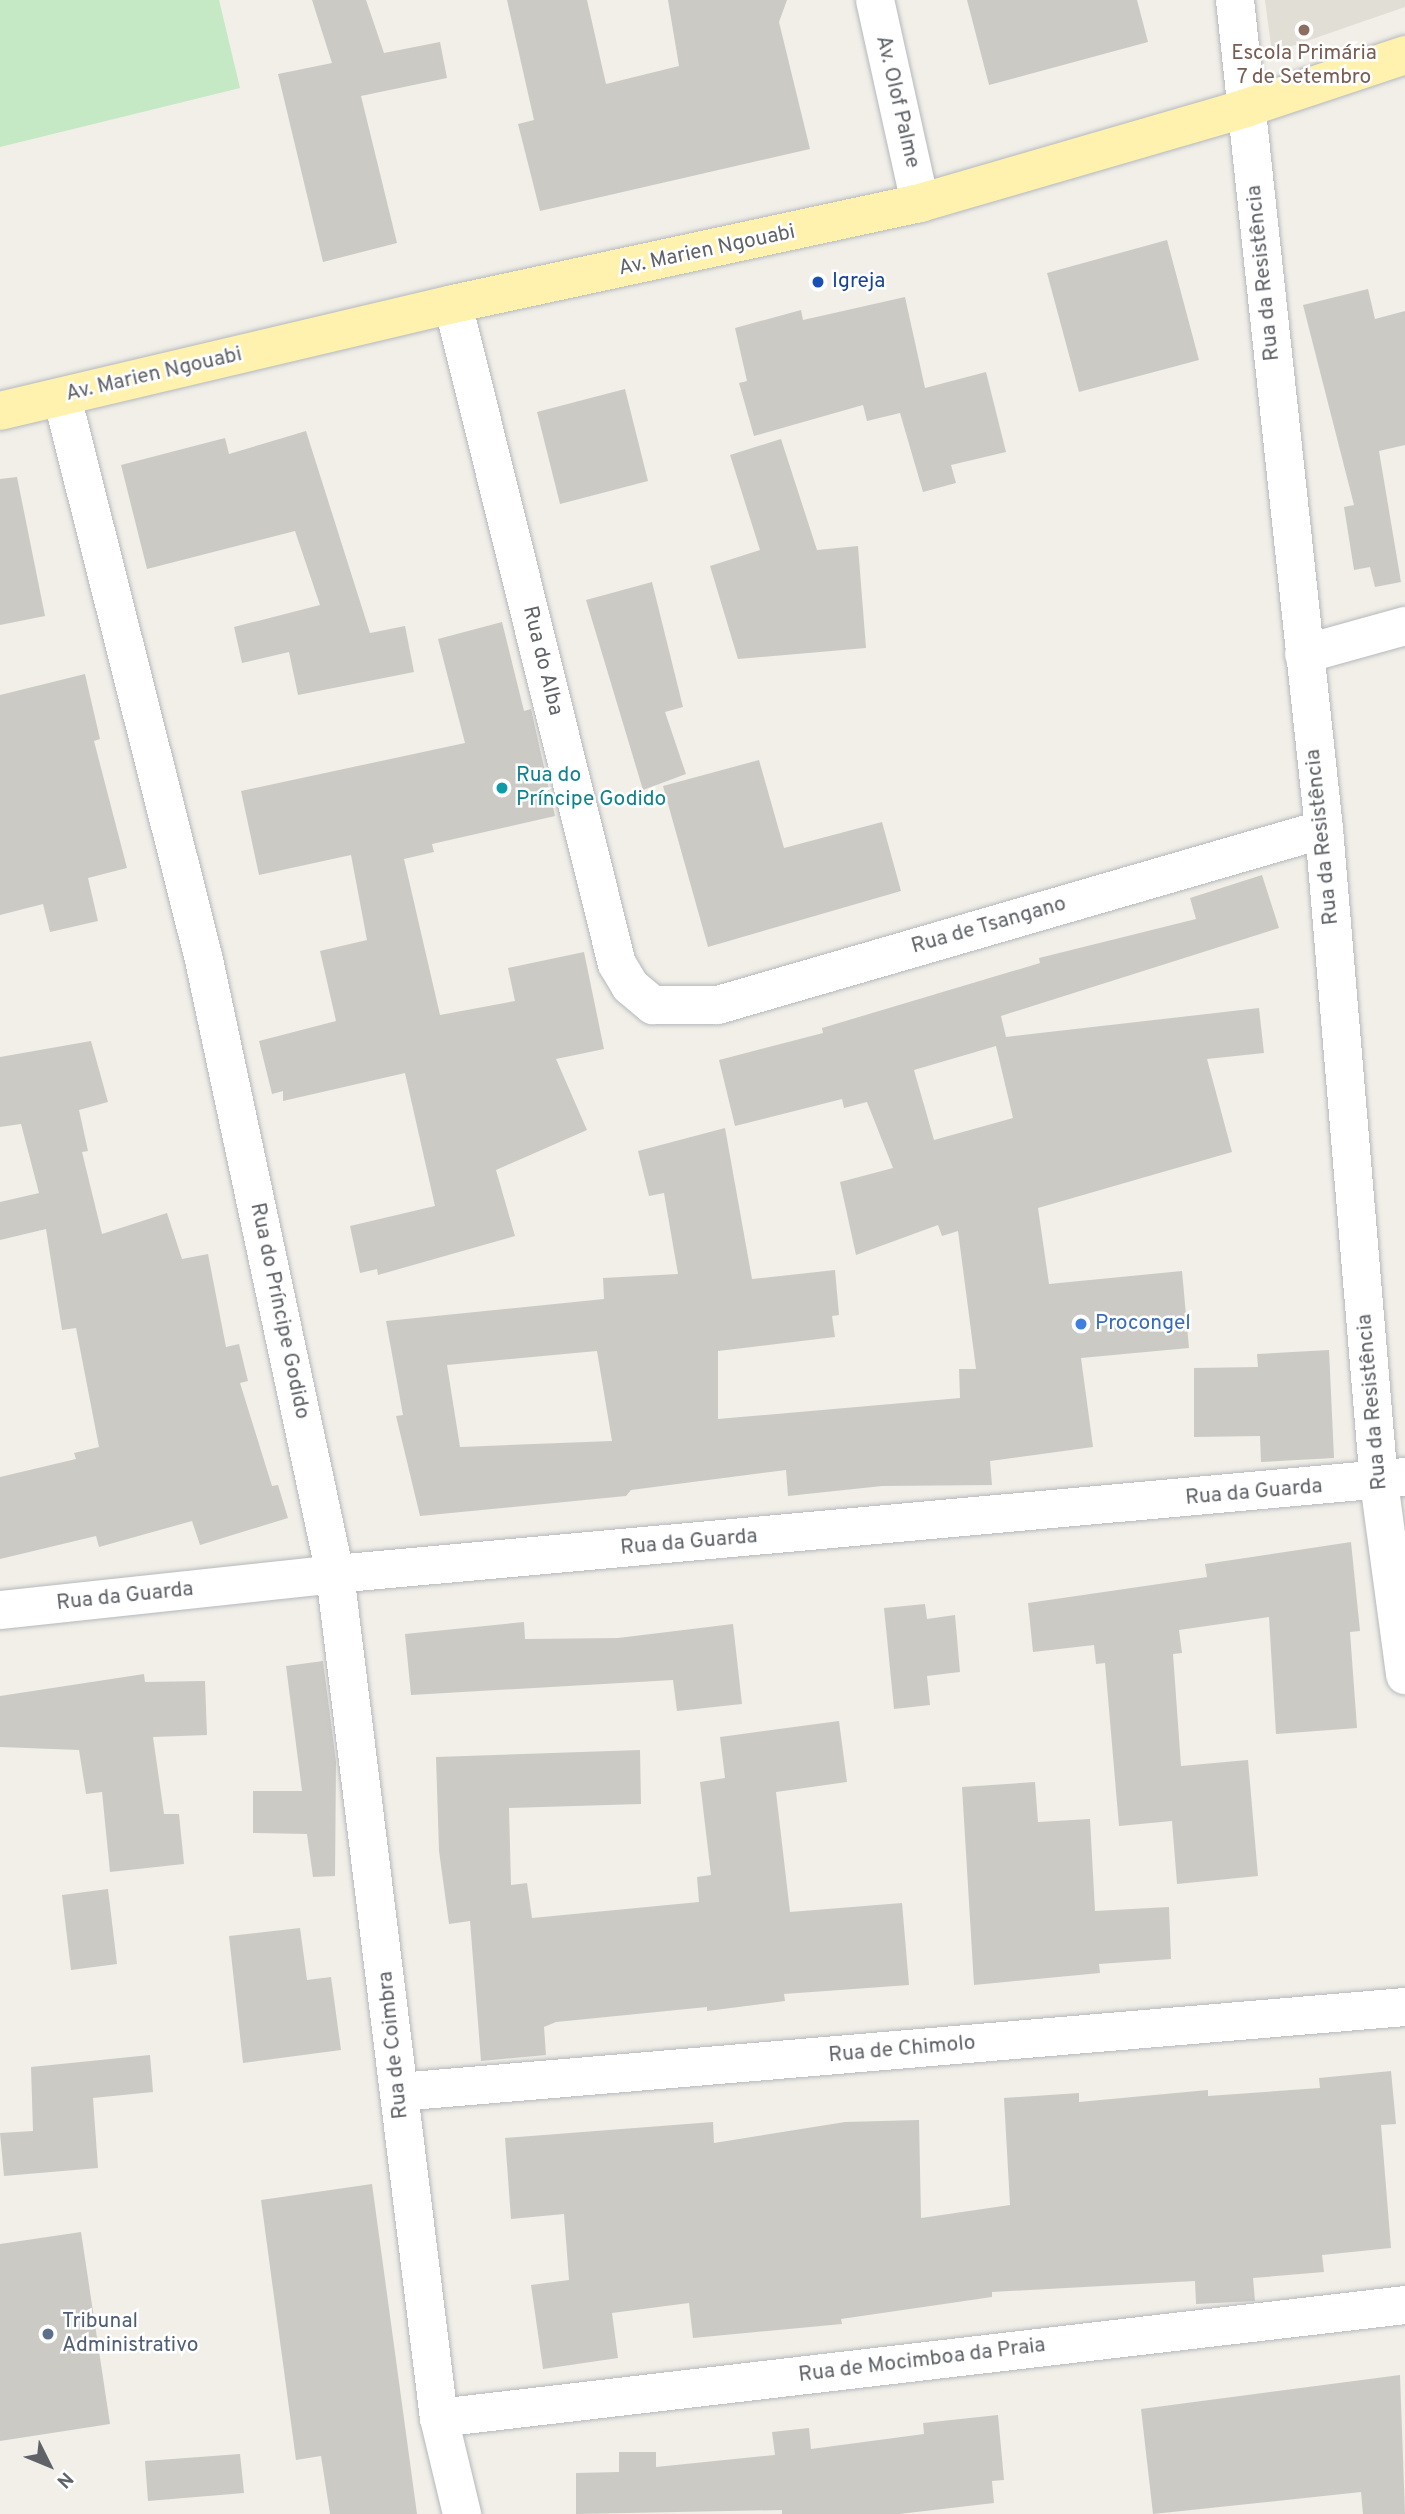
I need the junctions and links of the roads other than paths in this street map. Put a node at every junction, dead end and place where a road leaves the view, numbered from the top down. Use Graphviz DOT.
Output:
graph roads {
  1 [pos="874,0"];
  2 [pos="1235,0"];
  3 [pos="1405,55"];
  4 [pos="1246,108"];
  5 [pos="920,203"];
  6 [pos="453,304"];
  7 [pos="62,397"];
  8 [pos="0,411"];
  9 [pos="1405,626"];
  10 [pos="1304,654"];
  11 [pos="1324,829"];
  12 [pos="653,1005"];
  13 [pos="1392,1480"];
  14 [pos="335,1574"];
  15 [pos="0,1610"];
  16 [pos="1405,1675"];
  17 [pos="1405,2007"];
  18 [pos="399,2092"];
  19 [pos="1405,2305"];
  20 [pos="439,2418"];
  21 [pos="462,2514"];
  1 -- 5 [label="street, Av. Olof Palme"];
  2 -- 4 [label="street, Rua da Resistência"];
  3 -- 4 [label="main road, Av. Marien Ngouabi"];
  4 -- 5 [label="main road, Av. Marien Ngouabi"];
  4 -- 10 [label="street, Rua da Resistência"];
  5 -- 6 [label="main road, Av. Marien Ngouabi"];
  6 -- 7 [label="main road, Av. Marien Ngouabi"];
  6 -- 12 [label="street, Rua do Alba"];
  7 -- 8 [label="main road, Av. Marien Ngouabi"];
  7 -- 14 [label="street, Rua do Príncipe Godido"];
  9 -- 10 [label="street"];
  10 -- 11 [label="street, Rua da Resistência"];
  11 -- 12 [label="street, Rua de Tsangano"];
  11 -- 13 [label="street, Rua da Resistência"];
  13 -- 14 [label="street, Rua da Guarda"];
  13 -- 16 [label="street, Rua da Resistência"];
  14 -- 15 [label="street, Rua da Guarda"];
  14 -- 18 [label="street, Rua de Coimbra"];
  17 -- 18 [label="street, Rua de Chimolo"];
  18 -- 20 [label="street, Rua de Coimbra"];
  19 -- 20 [label="street, Rua de Mocimboa da Praia"];
  20 -- 21 [label="street, Rua de Coimbra"];
}
